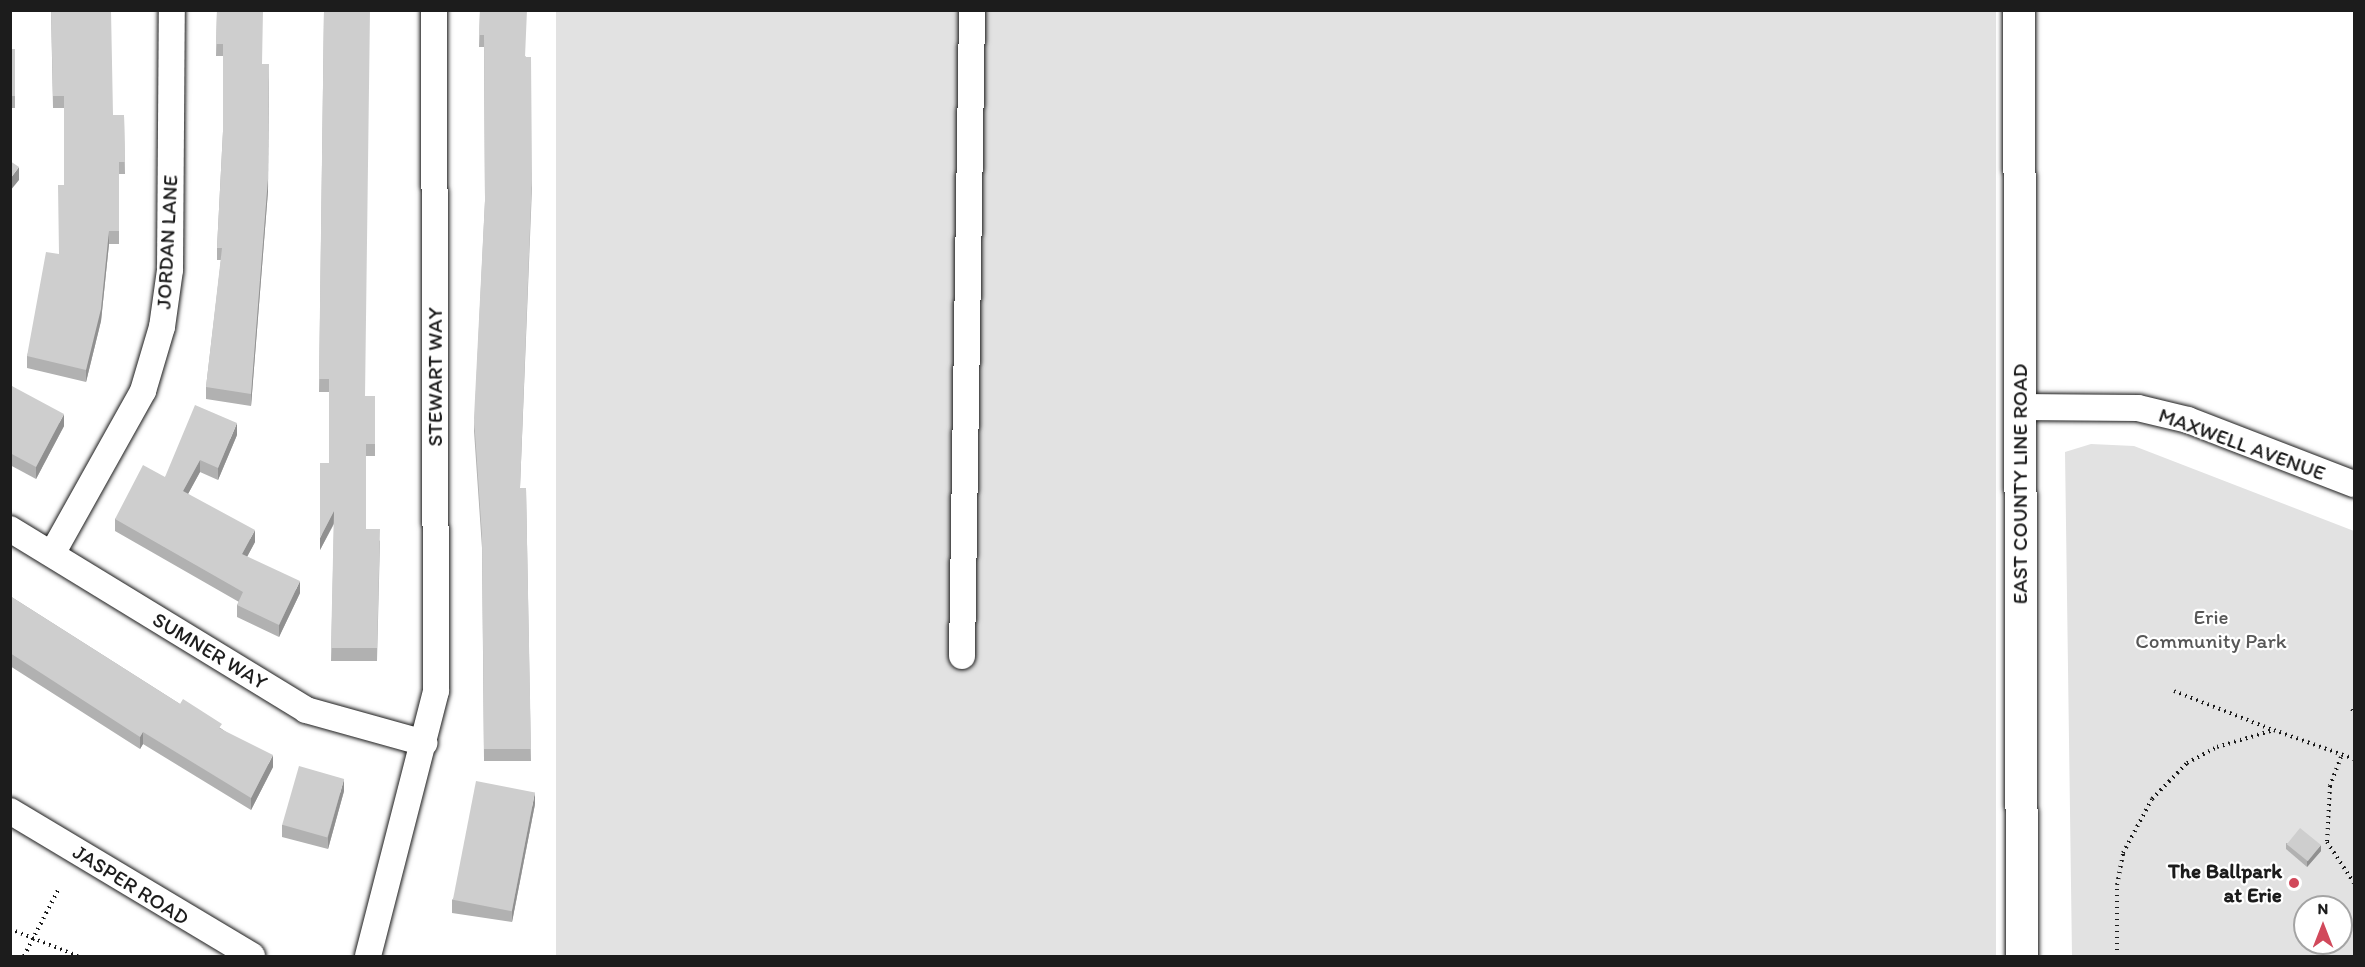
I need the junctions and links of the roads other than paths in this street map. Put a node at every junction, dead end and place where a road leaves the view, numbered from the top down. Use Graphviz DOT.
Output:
graph roads {
  1 [pos="172,10"];
  2 [pos="434,10"];
  3 [pos="972,10"];
  4 [pos="2019,10"];
  5 [pos="2020,407"];
  6 [pos="2355,484"];
  7 [pos="10,530"];
  8 [pos="51,554"];
  9 [pos="962,656"];
  10 [pos="423,743"];
  11 [pos="10,811"];
  12 [pos="252,957"];
  13 [pos="368,957"];
  14 [pos="2022,957"];
  1 -- 8 [label="street, JORDAN LANE"];
  2 -- 10 [label="street, STEWART WAY"];
  3 -- 9 [label="street"];
  4 -- 5 [label="main road, EAST COUNTY LINE ROAD"];
  5 -- 6 [label="street, MAXWELL AVENUE"];
  5 -- 14 [label="main road, EAST COUNTY LINE ROAD"];
  7 -- 8 [label="street, SUMNER WAY"];
  8 -- 10 [label="street, SUMNER WAY"];
  10 -- 13 [label="street, STEWART WAY"];
  11 -- 12 [label="street, JASPER ROAD"];
}
